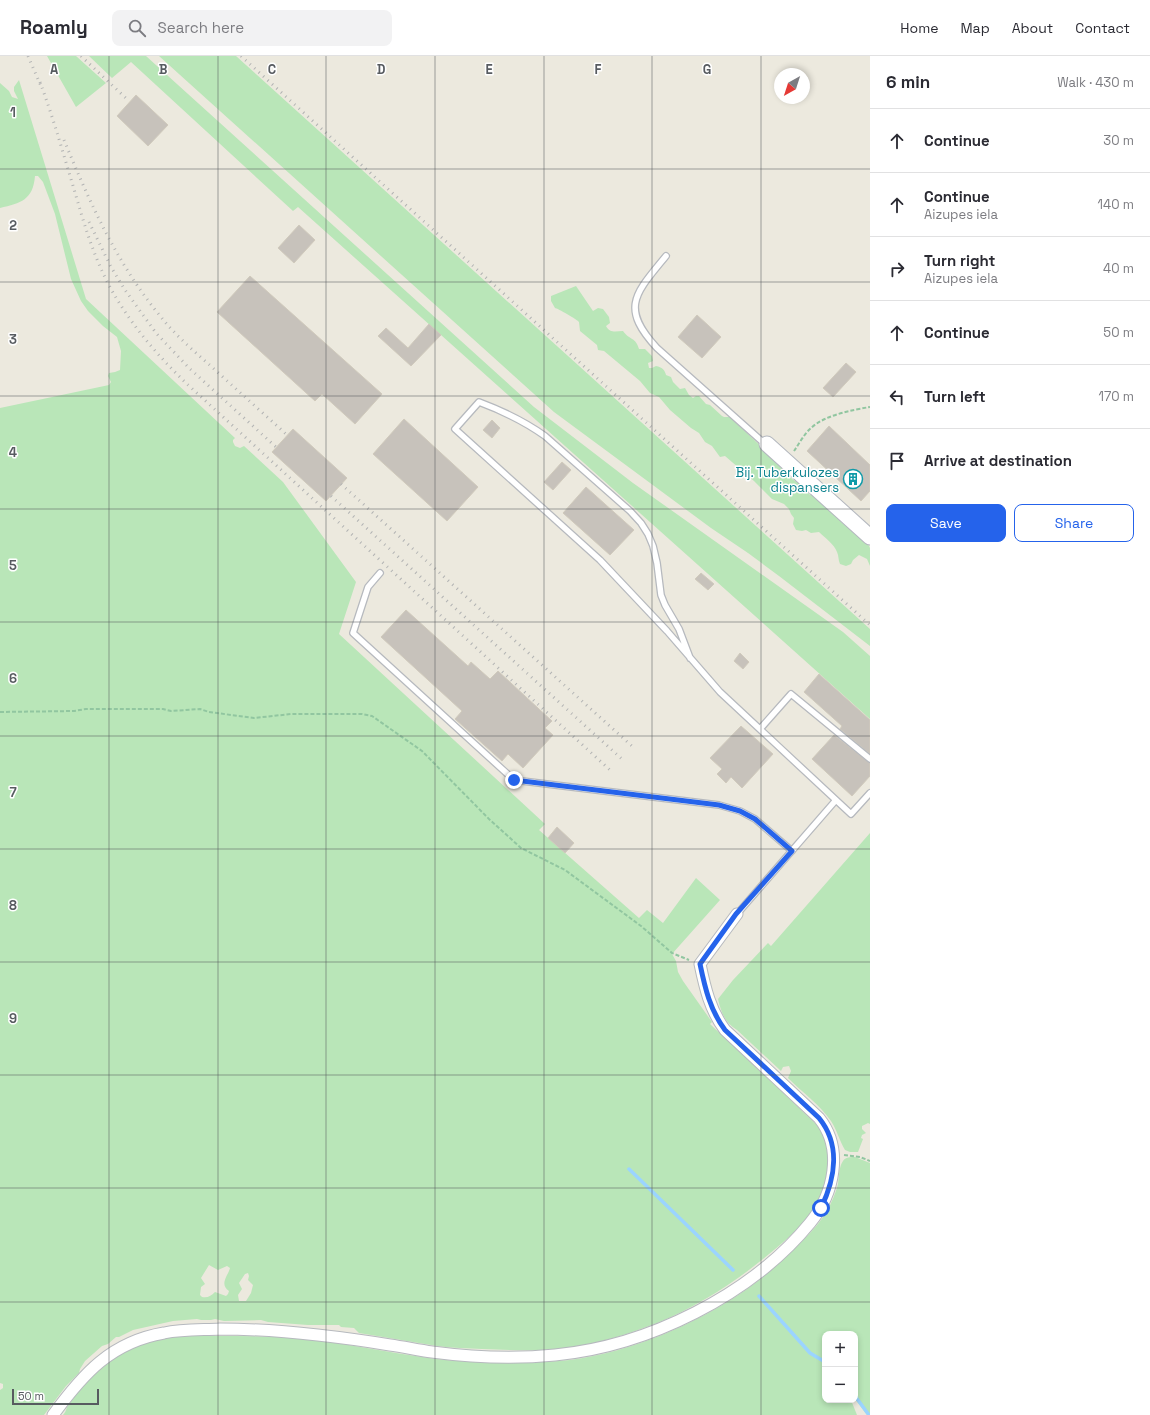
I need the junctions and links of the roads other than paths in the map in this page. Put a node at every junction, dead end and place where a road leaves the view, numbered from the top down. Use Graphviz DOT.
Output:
graph roads {
  1 [pos="666,256"];
  2 [pos="766,444"];
  3 [pos="870,537"];
  4 [pos="380,574"];
  5 [pos="690,658"];
  6 [pos="760,729"];
  7 [pos="870,759"];
  8 [pos="870,793"];
  9 [pos="836,800"];
  10 [pos="792,851"];
  11 [pos="736,914"];
  12 [pos="53,1415"];
  1 -- 2 [label="lane"];
  2 -- 3 [label="street"];
  4 -- 10 [label="lane"];
  5 -- 5 [label="lane"];
  5 -- 6 [label="lane"];
  6 -- 7 [label="lane"];
  6 -- 9 [label="lane"];
  8 -- 9 [label="lane"];
  9 -- 10 [label="lane"];
  10 -- 11 [label="lane"];
  11 -- 12 [label="street"];
}
